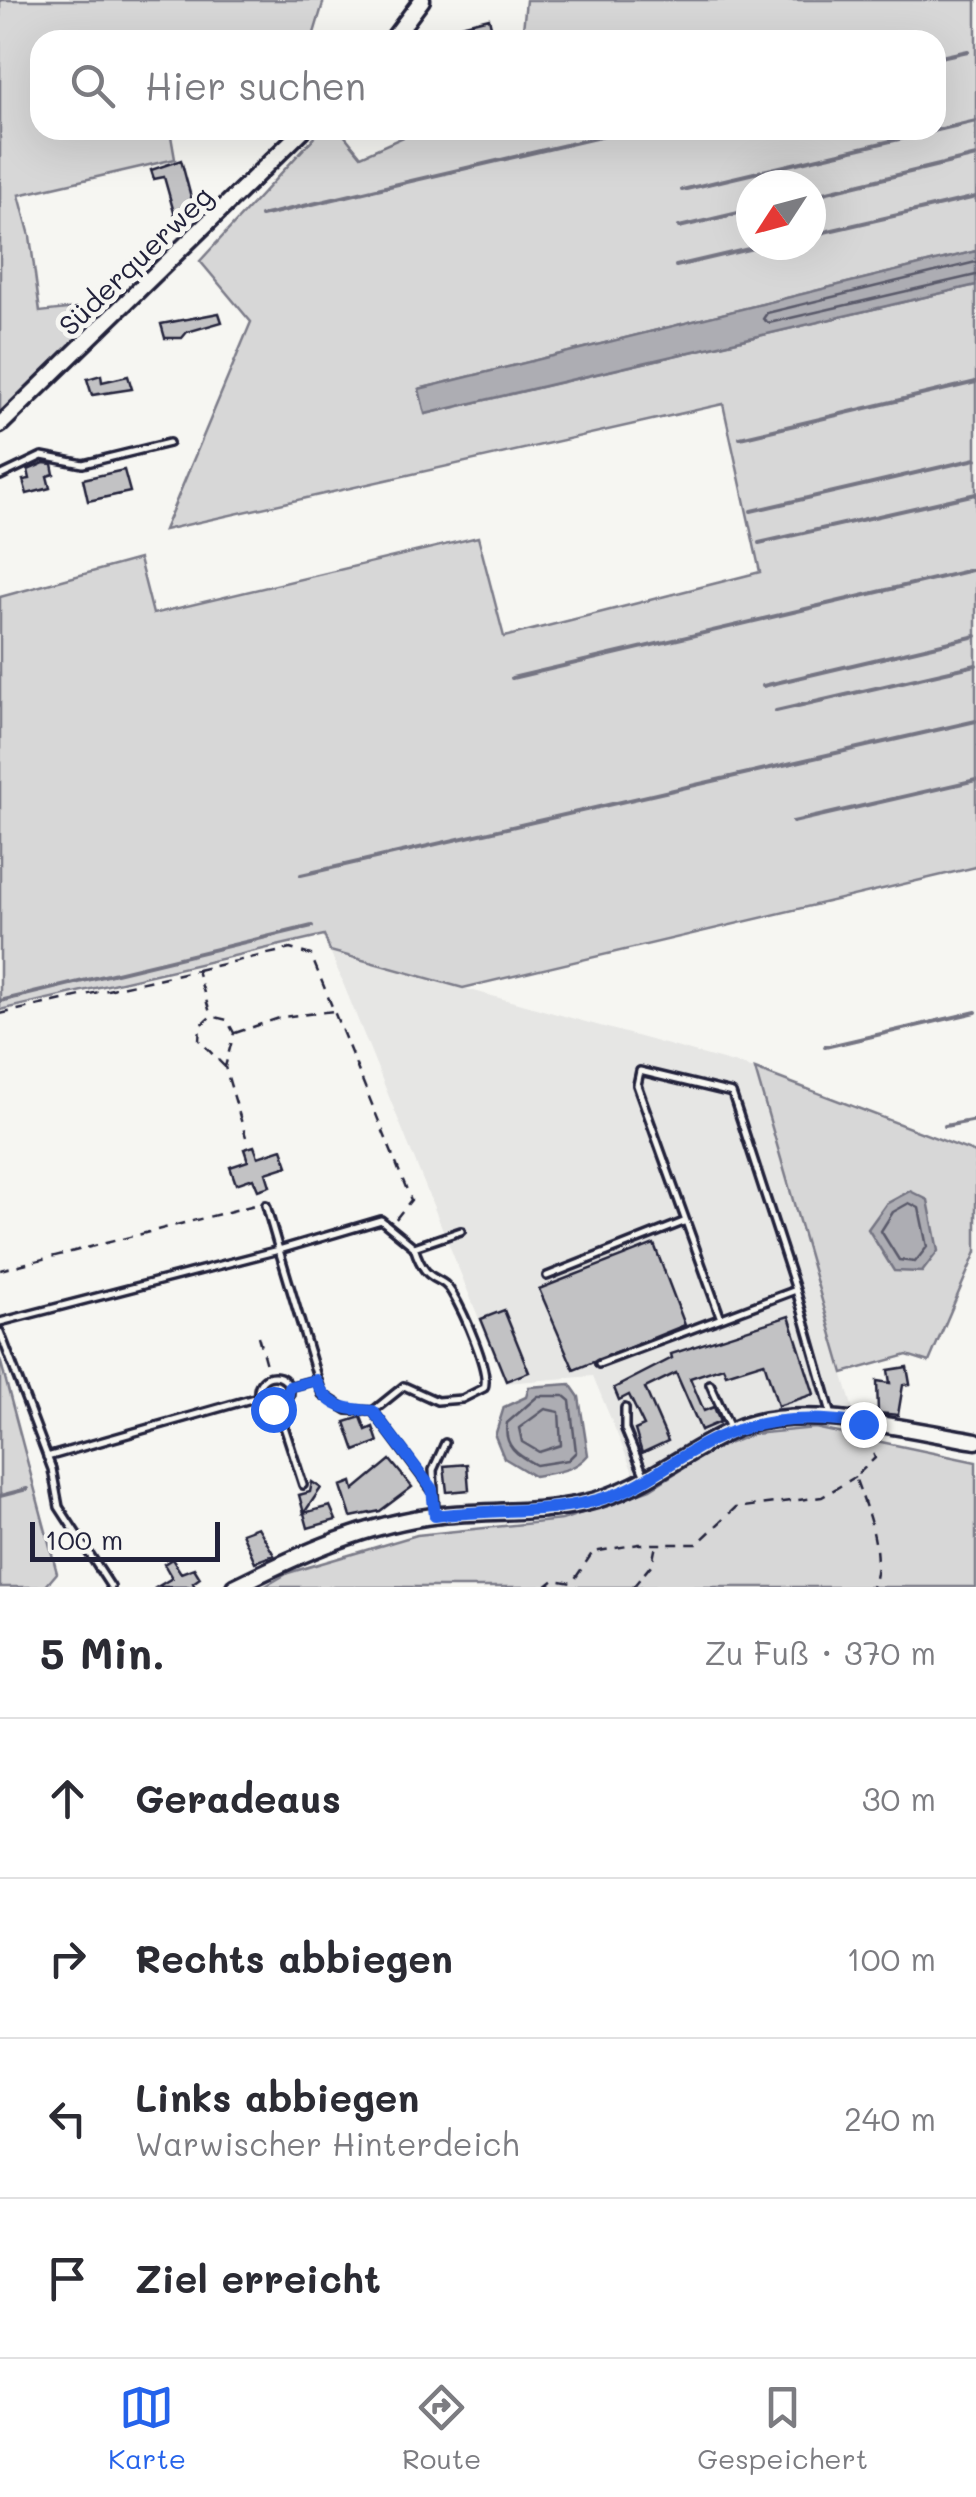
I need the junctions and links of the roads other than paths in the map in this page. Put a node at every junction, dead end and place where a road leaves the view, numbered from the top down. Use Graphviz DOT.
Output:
graph roads {
  1 [pos="422,0"];
  2 [pos="400,30"];
  3 [pos="294,140"];
  4 [pos="0,425"];
  5 [pos="169,443"];
  6 [pos="0,476"];
  7 [pos="266,1206"];
  8 [pos="686,1220"];
  9 [pos="461,1232"];
  10 [pos="414,1248"];
  11 [pos="278,1250"];
  12 [pos="547,1276"];
  13 [pos="796,1290"];
  14 [pos="720,1316"];
  15 [pos="0,1322"];
  16 [pos="0,1332"];
  17 [pos="598,1364"];
  18 [pos="316,1380"];
  19 [pos="710,1384"];
  20 [pos="289,1387"];
  21 [pos="258,1397"];
  22 [pos="278,1408"];
  23 [pos="625,1408"];
  24 [pos="373,1411"];
  25 [pos="832,1419"];
  26 [pos="732,1431"];
  27 [pos="976,1441"];
  28 [pos="446,1443"];
  29 [pos="47,1458"];
  30 [pos="647,1480"];
  31 [pos="302,1485"];
  32 [pos="432,1489"];
  33 [pos="435,1516"];
  34 [pos="111,1587"];
  35 [pos="234,1587"];
  1 -- 2 [label="street"];
  3 -- 4 [label="street, Süderquerweg"];
  5 -- 6 [label="lane"];
  7 -- 11 [label="lane"];
  8 -- 12 [label="lane"];
  8 -- 13 [label="lane"];
  8 -- 14 [label="lane"];
  9 -- 10 [label="lane"];
  10 -- 11 [label="lane"];
  10 -- 24 [label="lane"];
  11 -- 15 [label="lane"];
  11 -- 18 [label="lane"];
  13 -- 14 [label="lane"];
  13 -- 25 [label="lane"];
  14 -- 17 [label="lane"];
  16 -- 29 [label="lane"];
  18 -- 20 [label="lane"];
  18 -- 24 [label="lane"];
  19 -- 26 [label="lane"];
  20 -- 21 [label="lane"];
  20 -- 22 [label="lane"];
  21 -- 22 [label="lane"];
  21 -- 29 [label="lane"];
  22 -- 31 [label="lane"];
  23 -- 30 [label="lane"];
  24 -- 32 [label="lane"];
  25 -- 26 [label="street"];
  25 -- 27 [label="street"];
  26 -- 30 [label="street"];
  28 -- 32 [label="lane"];
  29 -- 34 [label="lane"];
  30 -- 33 [label="street"];
  32 -- 33 [label="lane"];
  33 -- 35 [label="street"];
}
